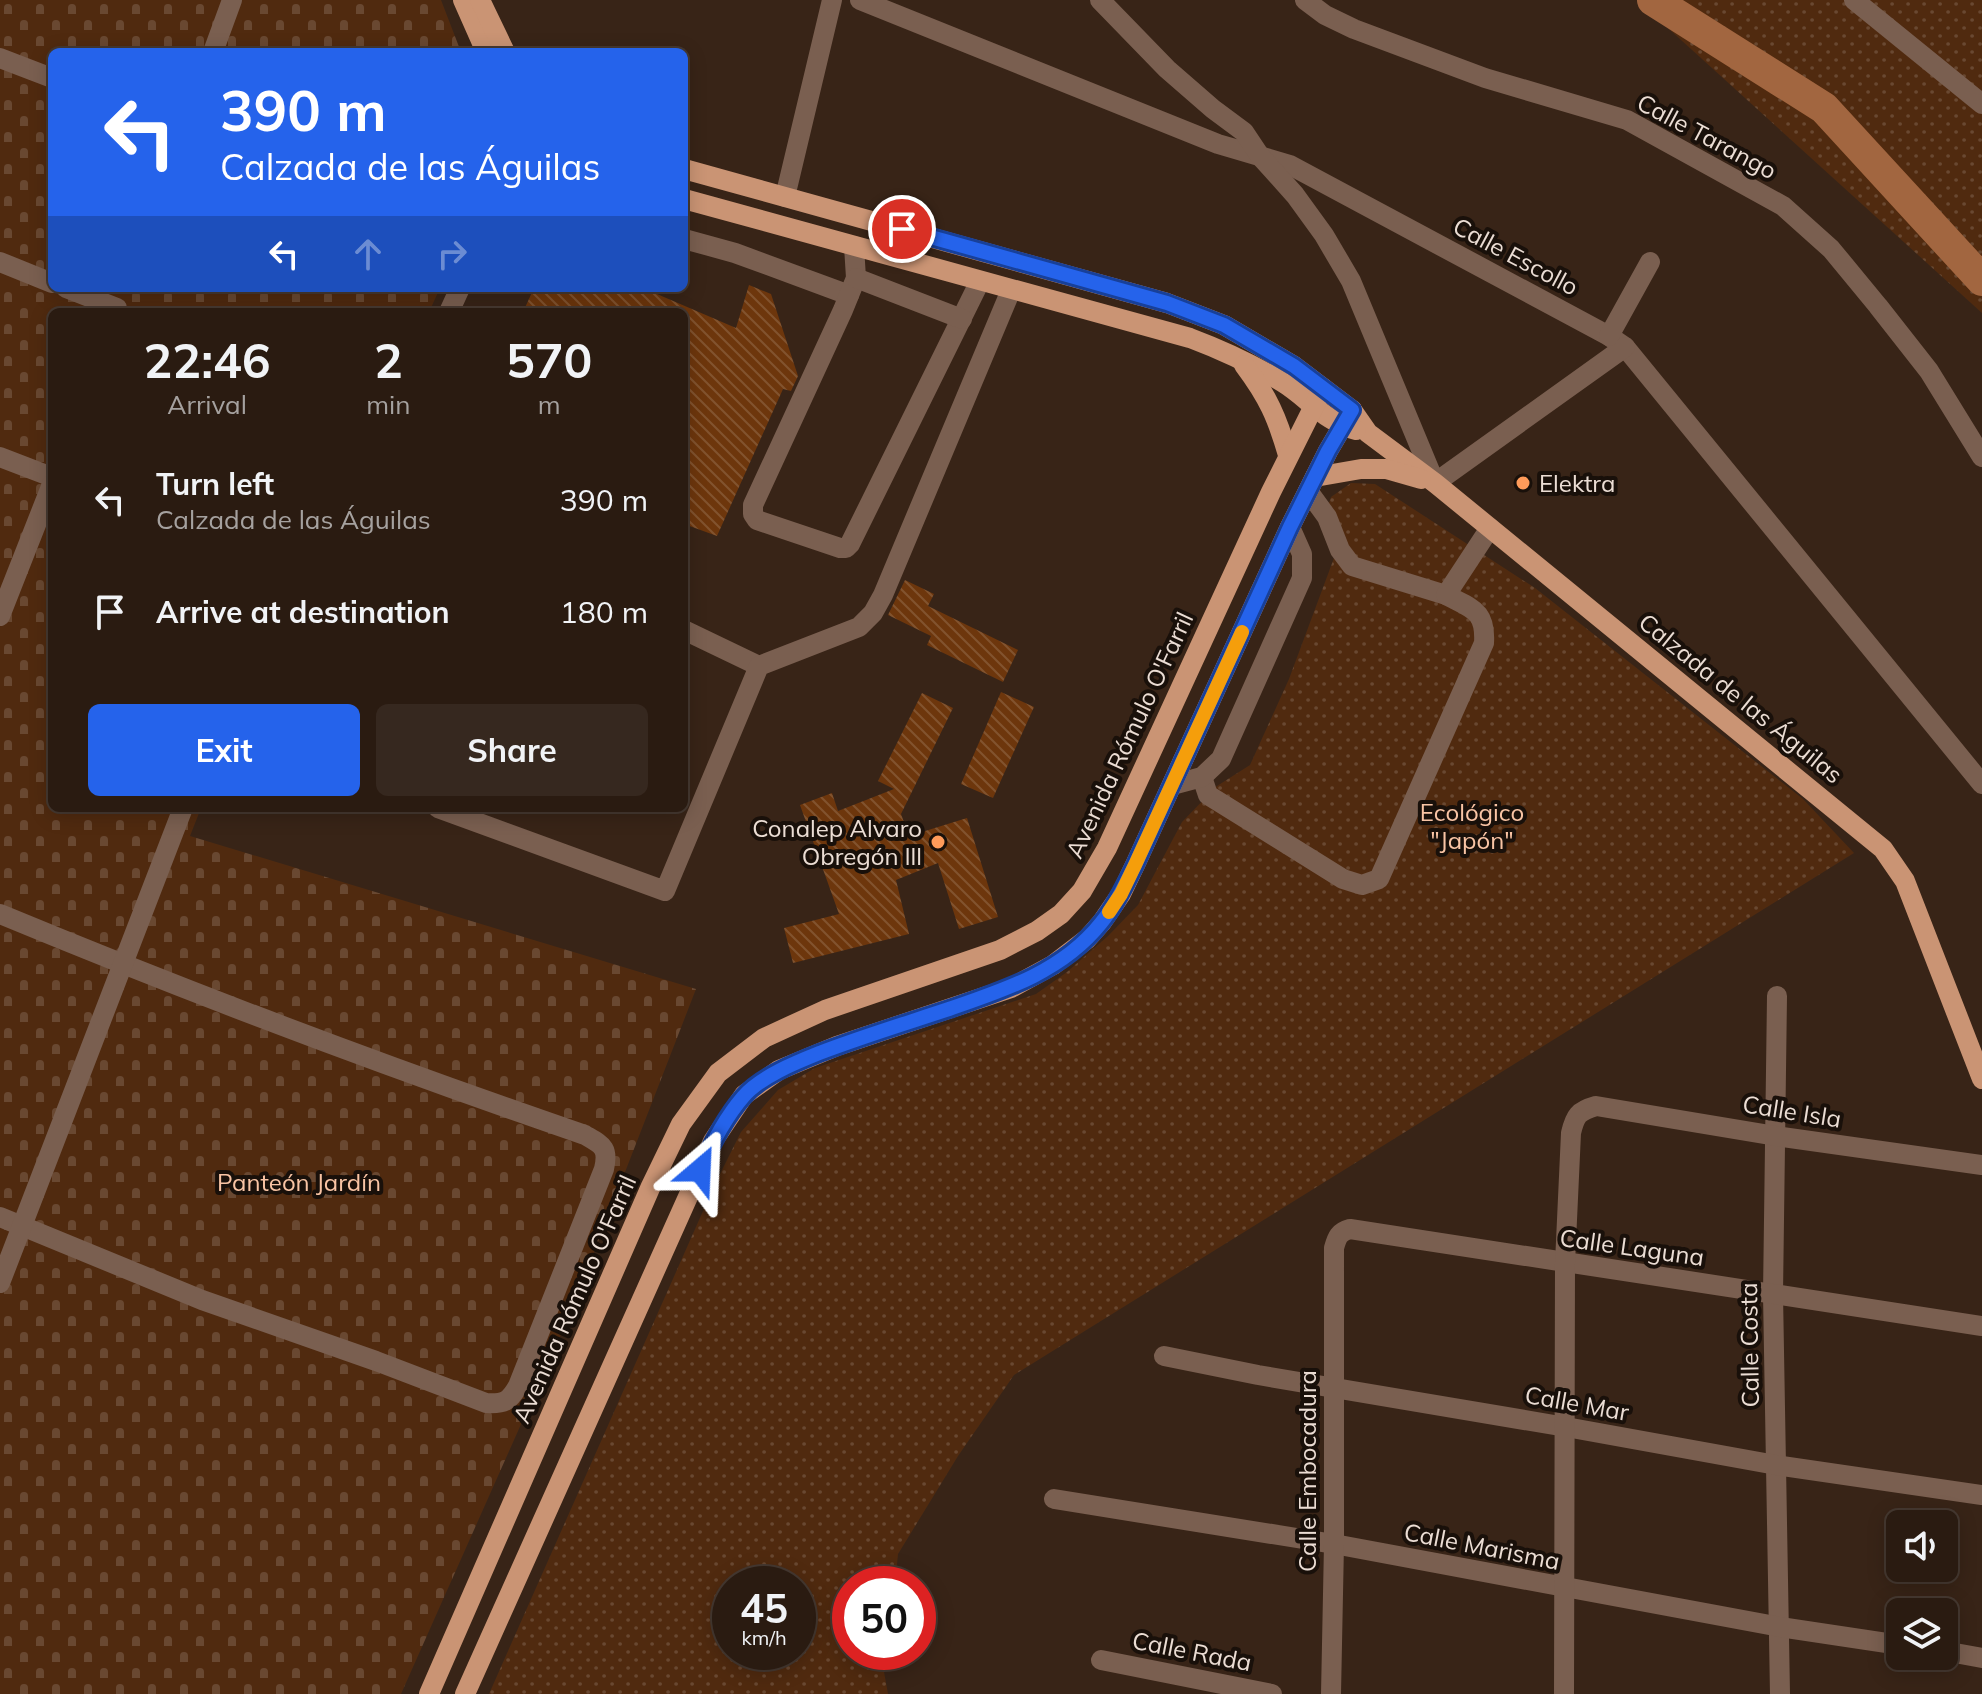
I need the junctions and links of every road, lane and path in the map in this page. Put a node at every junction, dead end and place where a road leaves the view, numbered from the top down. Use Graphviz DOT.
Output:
graph roads {
  1 [pos="232,0"];
  2 [pos="463,0"];
  3 [pos="480,0"];
  4 [pos="832,0"];
  5 [pos="860,0"];
  6 [pos="1100,0"];
  7 [pos="1305,0"];
  8 [pos="1854,0"];
  9 [pos="214,48"];
  10 [pos="484,48"];
  11 [pos="503,48"];
  12 [pos="0,58"];
  13 [pos="48,76"];
  14 [pos="1982,104"];
  15 [pos="1260,156"];
  16 [pos="688,170"];
  17 [pos="785,197"];
  18 [pos="688,200"];
  19 [pos="688,240"];
  20 [pos="854,246"];
  21 [pos="0,262"];
  22 [pos="1650,262"];
  23 [pos="48,281"];
  24 [pos="980,281"];
  25 [pos="852,286"];
  26 [pos="1011,290"];
  27 [pos="75,292"];
  28 [pos="112,308"];
  29 [pos="962,319"];
  30 [pos="1617,341"];
  31 [pos="1240,359"];
  32 [pos="1318,398"];
  33 [pos="1347,418"];
  34 [pos="1288,455"];
  35 [pos="0,457"];
  36 [pos="1982,457"];
  37 [pos="48,475"];
  38 [pos="1435,483"];
  39 [pos="1308,491"];
  40 [pos="1271,492"];
  41 [pos="48,494"];
  42 [pos="1290,527"];
  43 [pos="1490,528"];
  44 [pos="1446,595"];
  45 [pos="0,616"];
  46 [pos="688,632"];
  47 [pos="759,666"];
  48 [pos="1202,777"];
  49 [pos="1982,784"];
  50 [pos="1172,785"];
  51 [pos="181,812"];
  52 [pos="449,812"];
  53 [pos="0,914"];
  54 [pos="123,965"];
  55 [pos="1777,996"];
  56 [pos="1982,1079"];
  57 [pos="1776,1136"];
  58 [pos="1982,1165"];
  59 [pos="0,1217"];
  60 [pos="23,1226"];
  61 [pos="1334,1248"];
  62 [pos="1565,1263"];
  63 [pos="0,1283"];
  64 [pos="1773,1294"];
  65 [pos="1982,1326"];
  66 [pos="1164,1356"];
  67 [pos="1333,1387"];
  68 [pos="1566,1427"];
  69 [pos="1776,1465"];
  70 [pos="1982,1495"];
  71 [pos="1054,1499"];
  72 [pos="1334,1544"];
  73 [pos="1565,1588"];
  74 [pos="1780,1627"];
  75 [pos="1886,1643"];
  76 [pos="1958,1654"];
  77 [pos="1982,1658"];
  78 [pos="1101,1660"];
  79 [pos="429,1694"];
  80 [pos="465,1694"];
  81 [pos="1272,1694"];
  82 [pos="1331,1694"];
  83 [pos="1564,1694"];
  84 [pos="1780,1694"];
  1 -- 9 [label="street"];
  2 -- 10 [label="main road"];
  3 -- 11 [label="main road"];
  4 -- 17 [label="street"];
  5 -- 15 [label="street, Calle Escollo"];
  6 -- 15 [label="street"];
  7 -- 36 [label="street, Calle Tarango"];
  8 -- 14 [label="street"];
  12 -- 13 [label="street"];
  15 -- 30 [label="street, Calle Escollo"];
  15 -- 38 [label="street"];
  16 -- 17 [label="main road, Calzada de las Águilas"];
  17 -- 32 [label="main road, Calzada de las Águilas"];
  18 -- 20 [label="main road, Calzada de las Águilas"];
  19 -- 25 [label="street"];
  20 -- 24 [label="main road, Calzada de las Águilas"];
  20 -- 25 [label="street"];
  21 -- 23 [label="street"];
  22 -- 30 [label="street"];
  24 -- 26 [label="main road, Calzada de las Águilas"];
  24 -- 29 [label="street"];
  25 -- 29 [label="street"];
  25 -- 29 [label="street"];
  26 -- 31 [label="main road, Calzada de las Águilas"];
  26 -- 47 [label="street"];
  27 -- 28 [label="street"];
  30 -- 38 [label="street"];
  30 -- 49 [label="street, Calle Escollo"];
  31 -- 32 [label="main road, Calzada de las Águilas"];
  31 -- 34 [label="main road"];
  32 -- 33 [label="main road, Calzada de las Águilas"];
  32 -- 34 [label="main road, Avenida Rómulo O'Farril"];
  33 -- 38 [label="main road, Calzada de las Águilas"];
  33 -- 39 [label="main road"];
  34 -- 40 [label="main road, Avenida Rómulo O'Farril"];
  35 -- 37 [label="street"];
  38 -- 39 [label="main road"];
  38 -- 43 [label="main road, Calzada de las Águilas"];
  39 -- 40 [label="main road"];
  39 -- 42 [label="main road"];
  39 -- 44 [label="street"];
  40 -- 79 [label="main road, Avenida Rómulo O'Farril"];
  41 -- 45 [label="street"];
  42 -- 48 [label="street"];
  42 -- 50 [label="main road"];
  43 -- 44 [label="street"];
  43 -- 56 [label="main road, Calzada de las Águilas"];
  44 -- 48 [label="street"];
  46 -- 47 [label="street"];
  47 -- 52 [label="street"];
  48 -- 50 [label="street"];
  50 -- 80 [label="main road"];
  51 -- 54 [label="street"];
  53 -- 54 [label="street"];
  54 -- 60 [label="street"];
  54 -- 60 [label="street"];
  55 -- 57 [label="street, Calle Costa"];
  57 -- 58 [label="street, Calle Isla"];
  57 -- 62 [label="street, Calle Isla"];
  57 -- 64 [label="street, Calle Costa"];
  59 -- 60 [label="street"];
  60 -- 63 [label="street"];
  61 -- 62 [label="street, Calle Laguna"];
  61 -- 67 [label="street, Calle Embocadura"];
  62 -- 64 [label="street, Calle Laguna"];
  62 -- 68 [label="street"];
  64 -- 65 [label="street, Calle Laguna"];
  64 -- 69 [label="street, Calle Costa"];
  66 -- 67 [label="street, Calle Mar"];
  67 -- 68 [label="street, Calle Mar"];
  67 -- 72 [label="street, Calle Embocadura"];
  68 -- 69 [label="street, Calle Mar"];
  68 -- 73 [label="street"];
  69 -- 70 [label="street, Calle Mar"];
  69 -- 74 [label="street, Calle Costa"];
  71 -- 72 [label="street, Calle Marisma"];
  72 -- 73 [label="street, Calle Marisma"];
  72 -- 82 [label="street, Calle Embocadura"];
  73 -- 74 [label="street, Calle Marisma"];
  73 -- 83 [label="street"];
  74 -- 75 [label="street, Calle Marisma"];
  74 -- 84 [label="street, Calle Costa"];
  76 -- 77 [label="street"];
  78 -- 81 [label="street, Calle Rada"];
}
